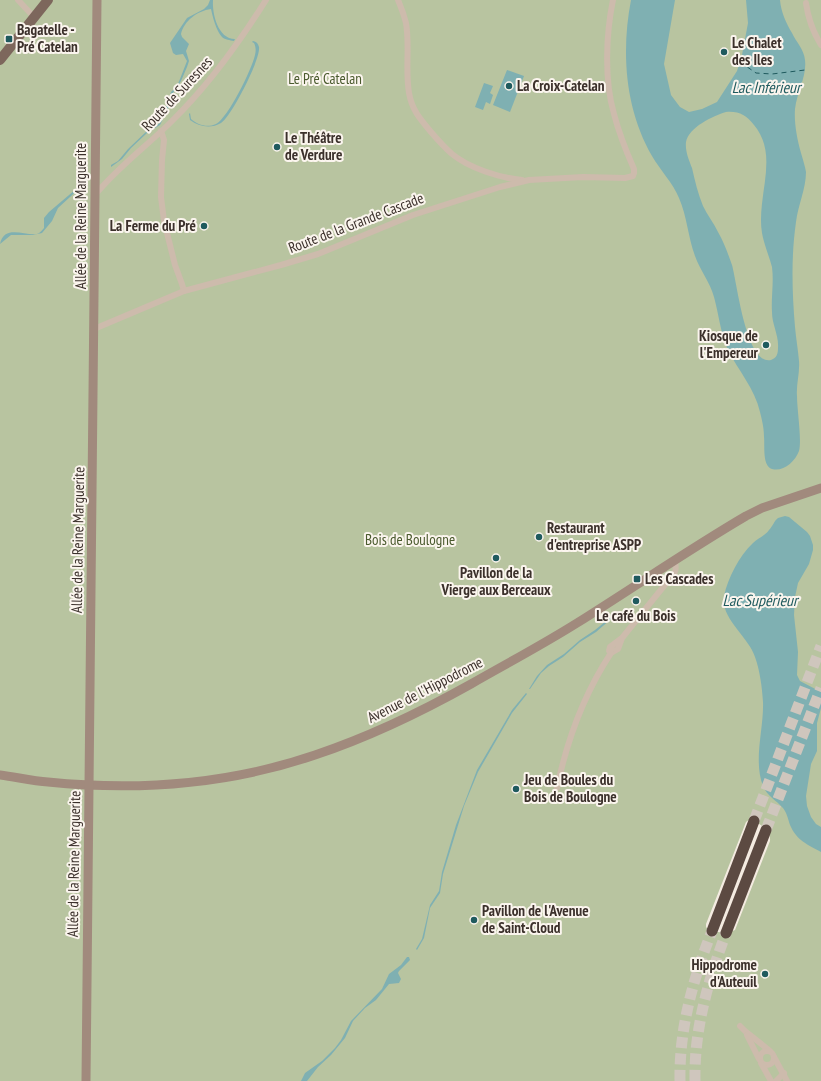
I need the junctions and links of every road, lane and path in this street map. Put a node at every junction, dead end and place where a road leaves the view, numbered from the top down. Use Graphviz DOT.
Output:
graph roads {
  1 [pos="18,0"];
  2 [pos="48,0"];
  3 [pos="97,0"];
  4 [pos="266,0"];
  5 [pos="398,0"];
  6 [pos="613,0"];
  7 [pos="806,3"];
  8 [pos="34,17"];
  9 [pos="821,45"];
  10 [pos="0,60"];
  11 [pos="161,131"];
  12 [pos="530,180"];
  13 [pos="95,195"];
  14 [pos="184,291"];
  15 [pos="94,329"];
  16 [pos="821,488"];
  17 [pos="675,560"];
  18 [pos="663,576"];
  19 [pos="0,775"];
  20 [pos="89,785"];
  21 [pos="557,788"];
  22 [pos="754,821"];
  23 [pos="766,830"];
  24 [pos="712,931"];
  25 [pos="726,933"];
  26 [pos="740,1026"];
  27 [pos="745,1031"];
  28 [pos="770,1051"];
  29 [pos="774,1057"];
  30 [pos="760,1061"];
  31 [pos="784,1073"];
  32 [pos="86,1081"];
  33 [pos="771,1081"];
  34 [pos="776,1081"];
  35 [pos="787,1081"];
  1 -- 8 [label="street"];
  2 -- 8 [label="main road"];
  3 -- 13 [label="main road, Allée de la Reine Marguerite"];
  4 -- 11 [label="street, Route de Suresnes"];
  5 -- 12 [label="street"];
  6 -- 12 [label="street, Route de la Grande Cascade"];
  7 -- 9 [label="street"];
  8 -- 10 [label="main road"];
  11 -- 13 [label="street, Route de Suresnes"];
  11 -- 14 [label="street"];
  12 -- 14 [label="street, Route de la Grande Cascade"];
  13 -- 15 [label="main road, Allée de la Reine Marguerite"];
  14 -- 15 [label="street, Route de la Grande Cascade"];
  15 -- 20 [label="main road, Allée de la Reine Marguerite"];
  16 -- 17 [label="main road, Avenue de l'Hippodrome"];
  17 -- 18 [label="main road, Avenue de l'Hippodrome"];
  17 -- 18 [label="street"];
  18 -- 20 [label="main road, Avenue de l'Hippodrome"];
  18 -- 21 [label="street"];
  19 -- 20 [label="main road, Avenue de l'Hippodrome"];
  20 -- 32 [label="main road, Allée de la Reine Marguerite"];
  22 -- 24 [label="highway"];
  23 -- 25 [label="highway"];
  26 -- 27 [label="street"];
  27 -- 28 [label="street"];
  27 -- 30 [label="street"];
  28 -- 29 [label="street"];
  28 -- 30 [label="street"];
  29 -- 30 [label="street"];
  29 -- 31 [label="street"];
  30 -- 33 [label="street"];
  31 -- 34 [label="street"];
  31 -- 35 [label="street"];
}
